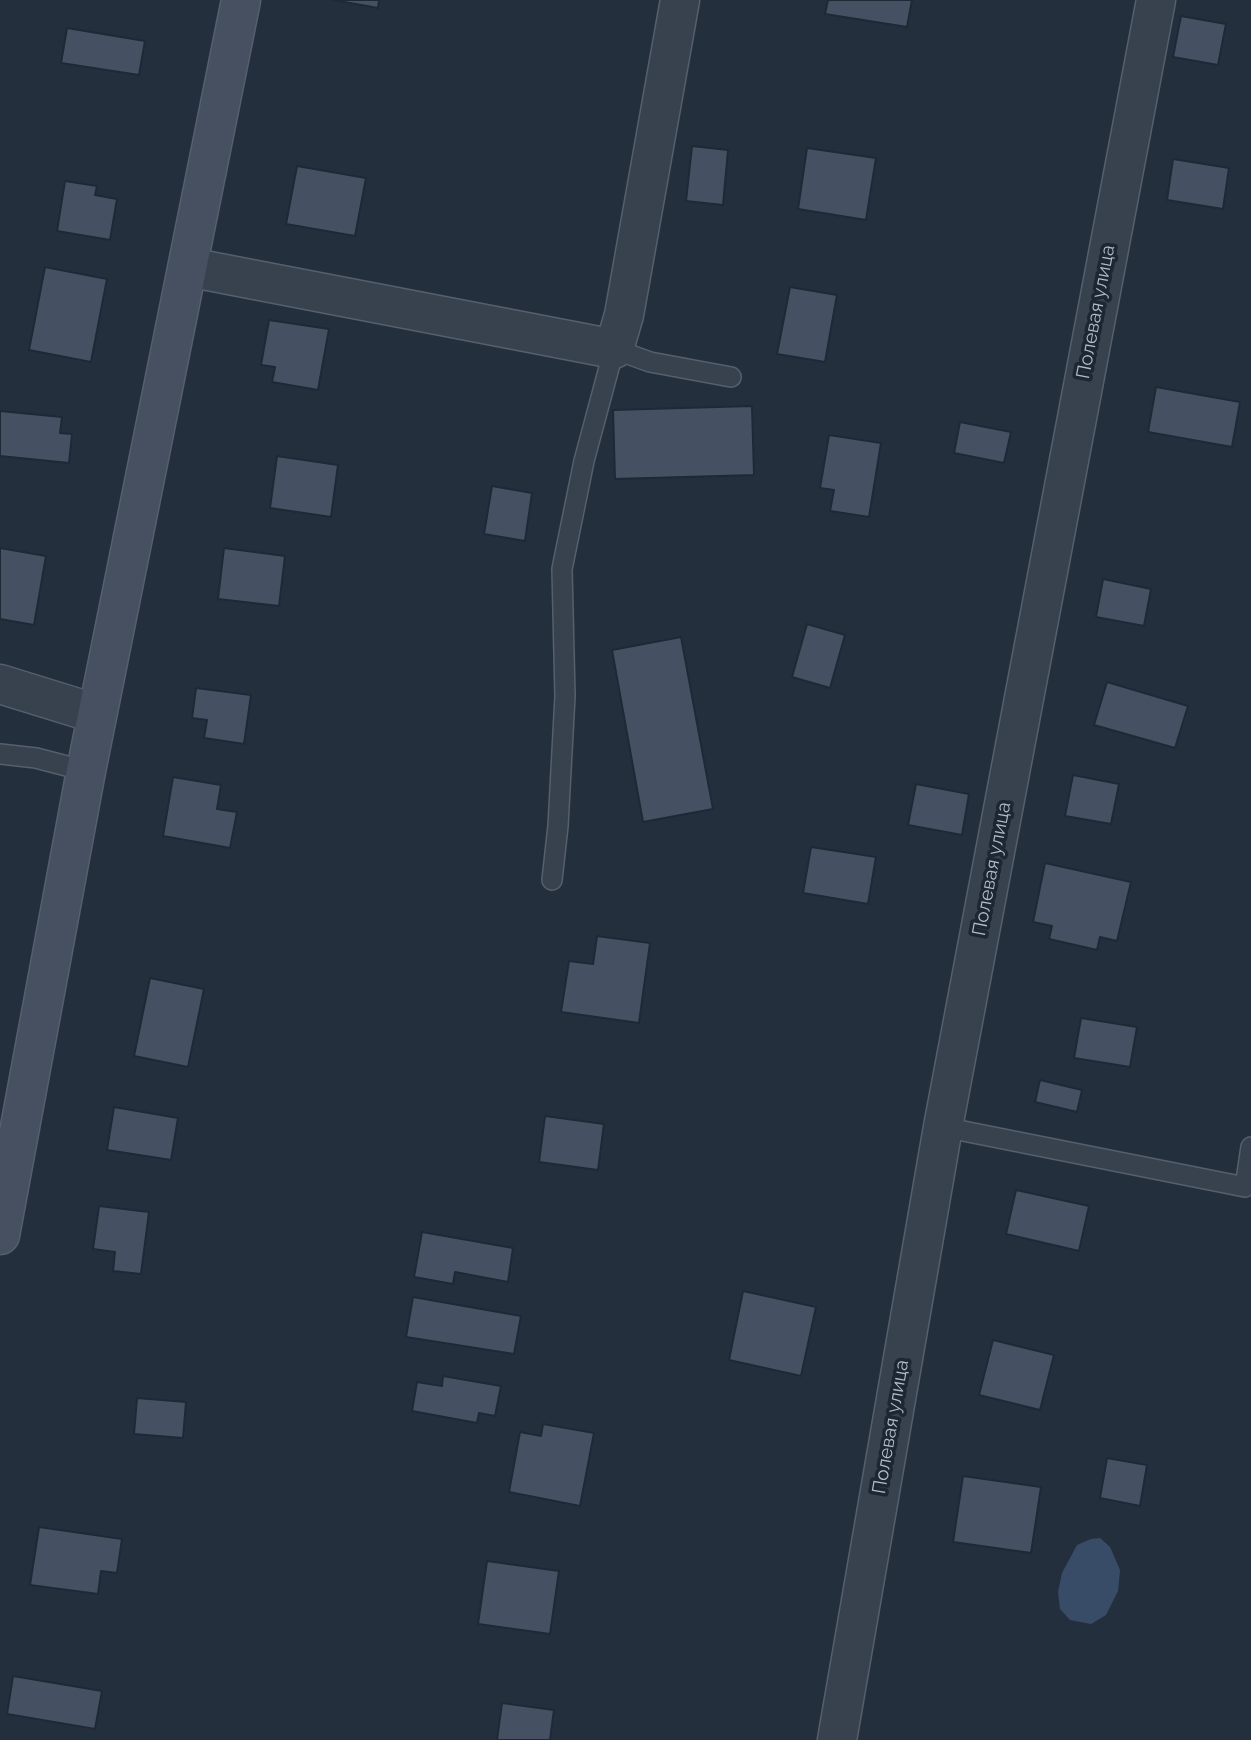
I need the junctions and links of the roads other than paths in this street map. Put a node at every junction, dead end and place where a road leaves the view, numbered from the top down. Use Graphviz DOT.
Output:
graph roads {
  1 [pos="241,0"];
  2 [pos="680,0"];
  3 [pos="1156,0"];
  4 [pos="188,267"];
  5 [pos="614,349"];
  6 [pos="731,377"];
  7 [pos="0,684"];
  8 [pos="97,714"];
  9 [pos="0,754"];
  10 [pos="86,771"];
  11 [pos="552,880"];
  12 [pos="943,1126"];
  13 [pos="1251,1147"];
  14 [pos="0,1234"];
  15 [pos="837,1740"];
  1 -- 4 [label="main road"];
  2 -- 5 [label="street"];
  3 -- 12 [label="street, Полевая улица"];
  4 -- 5 [label="street"];
  4 -- 8 [label="main road"];
  5 -- 6 [label="lane"];
  5 -- 11 [label="lane"];
  7 -- 8 [label="street"];
  8 -- 10 [label="main road"];
  9 -- 10 [label="lane"];
  10 -- 14 [label="main road"];
  12 -- 13 [label="lane"];
  12 -- 15 [label="street, Полевая улица"];
}
